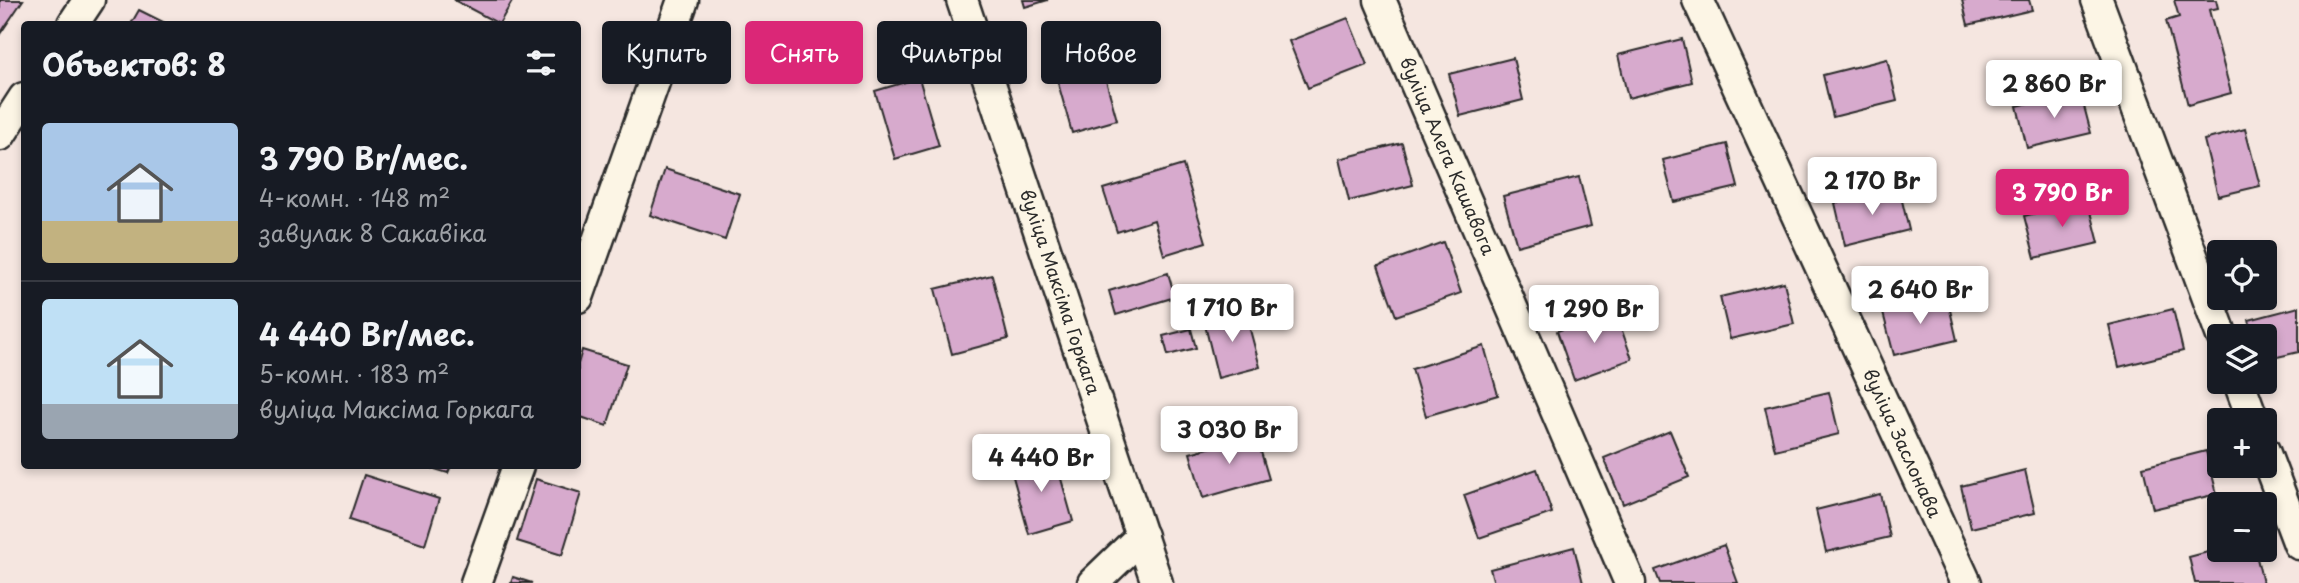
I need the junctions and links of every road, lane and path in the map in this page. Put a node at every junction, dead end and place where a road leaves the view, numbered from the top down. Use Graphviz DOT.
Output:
graph roads {
  1 [pos="89,0"];
  2 [pos="683,0"];
  3 [pos="962,0"];
  4 [pos="1380,0"];
  5 [pos="1698,0"];
  6 [pos="2097,0"];
  7 [pos="75,21"];
  8 [pos="21,103"];
  9 [pos="0,135"];
  10 [pos="581,289"];
  11 [pos="2218,324"];
  12 [pos="517,469"];
  13 [pos="2274,478"];
  14 [pos="1142,536"];
  15 [pos="2299,544"];
  16 [pos="476,583"];
  17 [pos="1093,583"];
  18 [pos="1157,583"];
  19 [pos="1630,583"];
  20 [pos="1966,583"];
  1 -- 7 [label="street"];
  2 -- 10 [label="street"];
  3 -- 14 [label="street, вуліца Максіма Горкага"];
  4 -- 19 [label="street, вуліца Алега Кашавога"];
  5 -- 20 [label="street, вуліца Заслонава"];
  6 -- 11 [label="street"];
  8 -- 9 [label="street"];
  12 -- 16 [label="street"];
  13 -- 15 [label="street"];
  14 -- 17 [label="street"];
  14 -- 18 [label="street, вуліца Максіма Горкага"];
}
